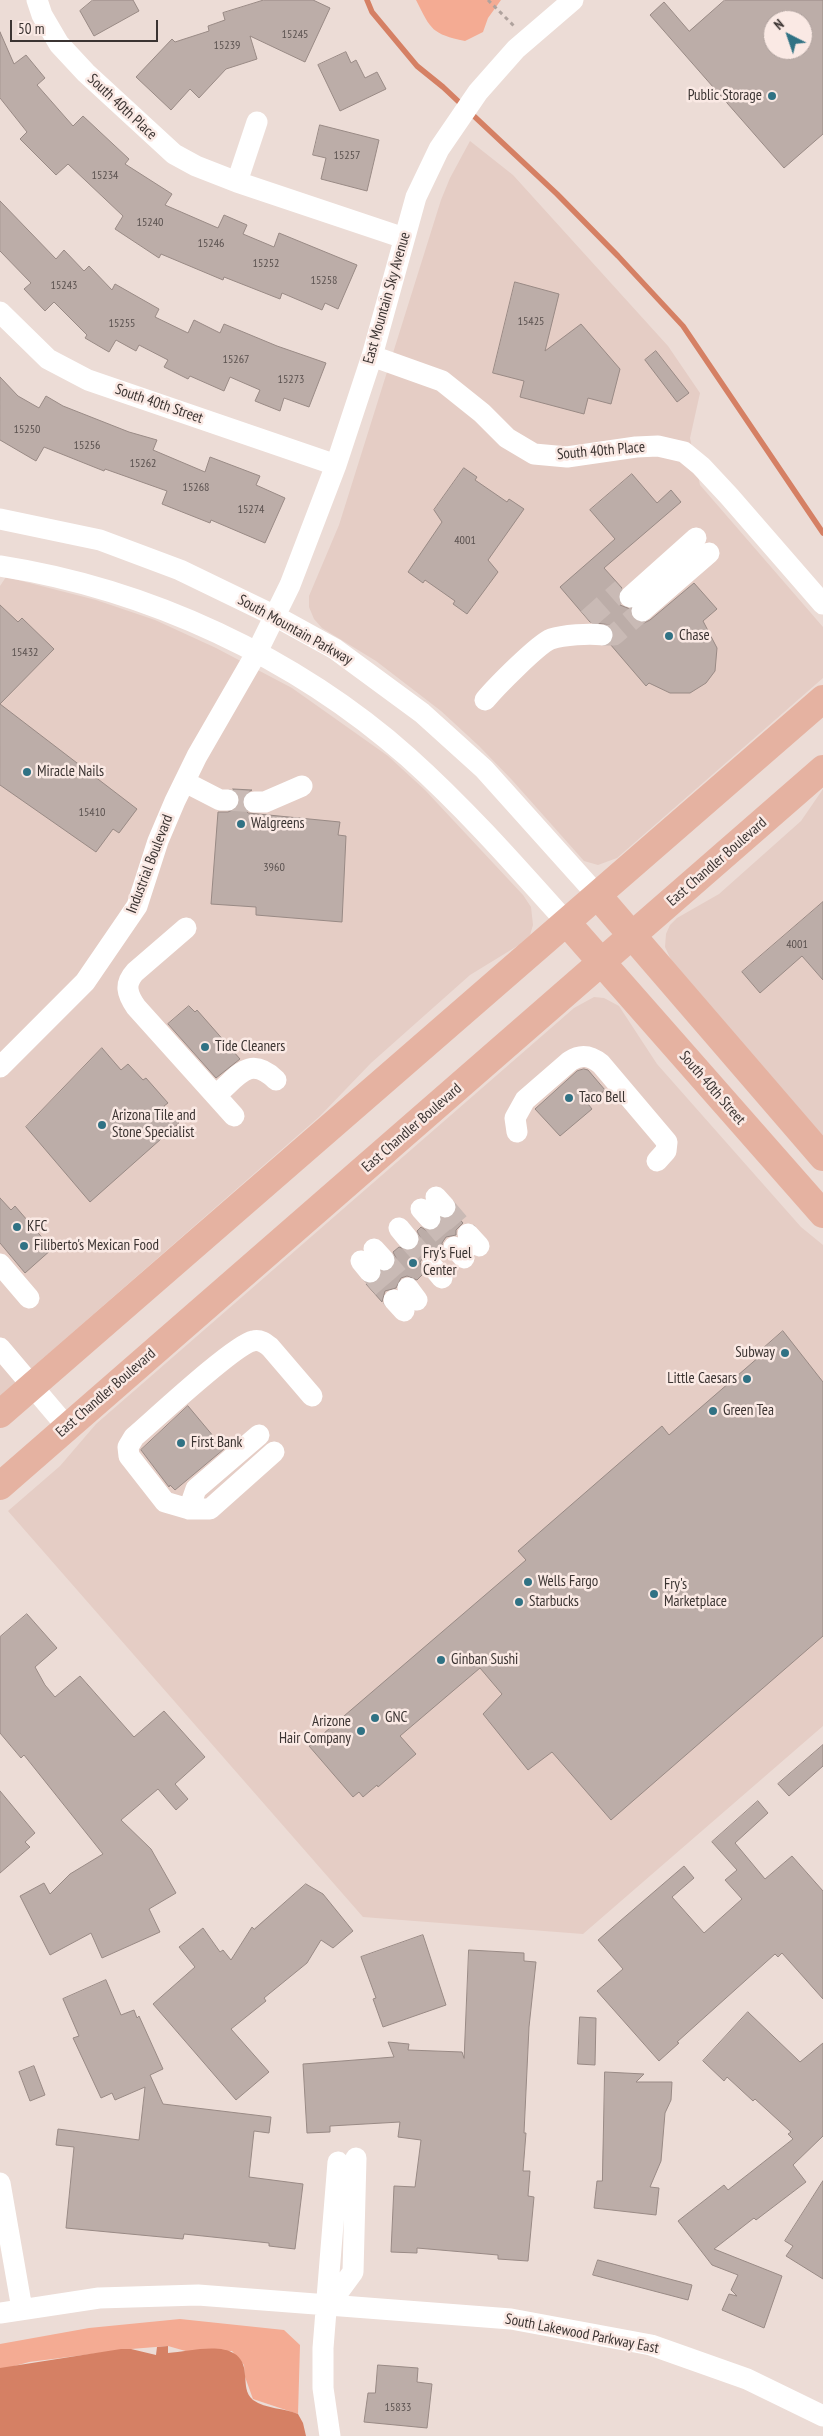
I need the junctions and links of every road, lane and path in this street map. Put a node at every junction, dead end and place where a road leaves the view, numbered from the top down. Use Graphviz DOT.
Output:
graph roads {
  1 [pos="37,0"];
  2 [pos="488,0"];
  3 [pos="572,0"];
  4 [pos="528,39"];
  5 [pos="257,122"];
  6 [pos="237,182"];
  7 [pos="404,238"];
  8 [pos="0,312"];
  9 [pos="372,356"];
  10 [pos="336,465"];
  11 [pos="0,519"];
  12 [pos="0,566"];
  13 [pos="633,600"];
  14 [pos="823,604"];
  15 [pos="276,616"];
  16 [pos="593,629"];
  17 [pos="261,644"];
  18 [pos="823,699"];
  19 [pos="485,700"];
  20 [pos="823,769"];
  21 [pos="185,782"];
  22 [pos="302,786"];
  23 [pos="228,800"];
  24 [pos="254,802"];
  25 [pos="598,896"];
  26 [pos="567,924"];
  27 [pos="186,928"];
  28 [pos="632,936"];
  29 [pos="602,962"];
  30 [pos="0,1067"];
  31 [pos="276,1080"];
  32 [pos="216,1095"];
  33 [pos="234,1116"];
  34 [pos="517,1132"];
  35 [pos="823,1157"];
  36 [pos="657,1161"];
  37 [pos="823,1214"];
  38 [pos="0,1264"];
  39 [pos="29,1298"];
  40 [pos="0,1348"];
  41 [pos="32,1386"];
  42 [pos="312,1396"];
  43 [pos="0,1414"];
  44 [pos="67,1427"];
  45 [pos="267,1444"];
  46 [pos="0,1486"];
  47 [pos="347,2160"];
  48 [pos="0,2183"];
  49 [pos="328,2306"];
  50 [pos="22,2310"];
  51 [pos="0,2313"];
  52 [pos="823,2416"];
  53 [pos="330,2436"];
  1 -- 6 [label="street, South 40th Place"];
  2 -- 4 [label="path"];
  3 -- 4 [label="street, East Mountain Sky Avenue"];
  4 -- 7 [label="street, East Mountain Sky Avenue"];
  5 -- 6 [label="street"];
  6 -- 7 [label="street, South 40th Place"];
  7 -- 9 [label="street, East Mountain Sky Avenue"];
  8 -- 10 [label="street, South 40th Street"];
  9 -- 10 [label="street, East Mountain Sky Avenue"];
  9 -- 14 [label="street, South 40th Place"];
  10 -- 15 [label="street, East Mountain Sky Avenue"];
  11 -- 15 [label="street, South Mountain Parkway"];
  12 -- 17 [label="street"];
  13 -- 13 [label="street"];
  15 -- 17 [label="street, East Mountain Sky Avenue"];
  15 -- 25 [label="street, South Mountain Parkway"];
  16 -- 19 [label="street"];
  17 -- 21 [label="street, Industrial Boulevard"];
  17 -- 26 [label="street"];
  18 -- 25 [label="main road"];
  20 -- 28 [label="main road, East Chandler Boulevard"];
  21 -- 23 [label="street"];
  21 -- 30 [label="street, Industrial Boulevard"];
  22 -- 24 [label="street"];
  25 -- 26 [label="main road"];
  25 -- 28 [label="main road"];
  26 -- 29 [label="main road, South 40th Street"];
  26 -- 41 [label="main road"];
  27 -- 32 [label="street"];
  28 -- 29 [label="main road, East Chandler Boulevard"];
  28 -- 35 [label="main road"];
  29 -- 37 [label="main road, South 40th Street"];
  29 -- 44 [label="main road, East Chandler Boulevard"];
  31 -- 32 [label="street"];
  32 -- 33 [label="street"];
  34 -- 36 [label="street"];
  38 -- 39 [label="street"];
  40 -- 41 [label="street"];
  41 -- 43 [label="main road"];
  41 -- 44 [label="street"];
  42 -- 45 [label="street"];
  44 -- 46 [label="main road, East Chandler Boulevard"];
  47 -- 49 [label="street"];
  48 -- 50 [label="street"];
  49 -- 50 [label="street, South Lakewood Parkway East"];
  49 -- 52 [label="street, South Lakewood Parkway East"];
  49 -- 53 [label="street"];
  50 -- 51 [label="street, South Lakewood Parkway East"];
}
